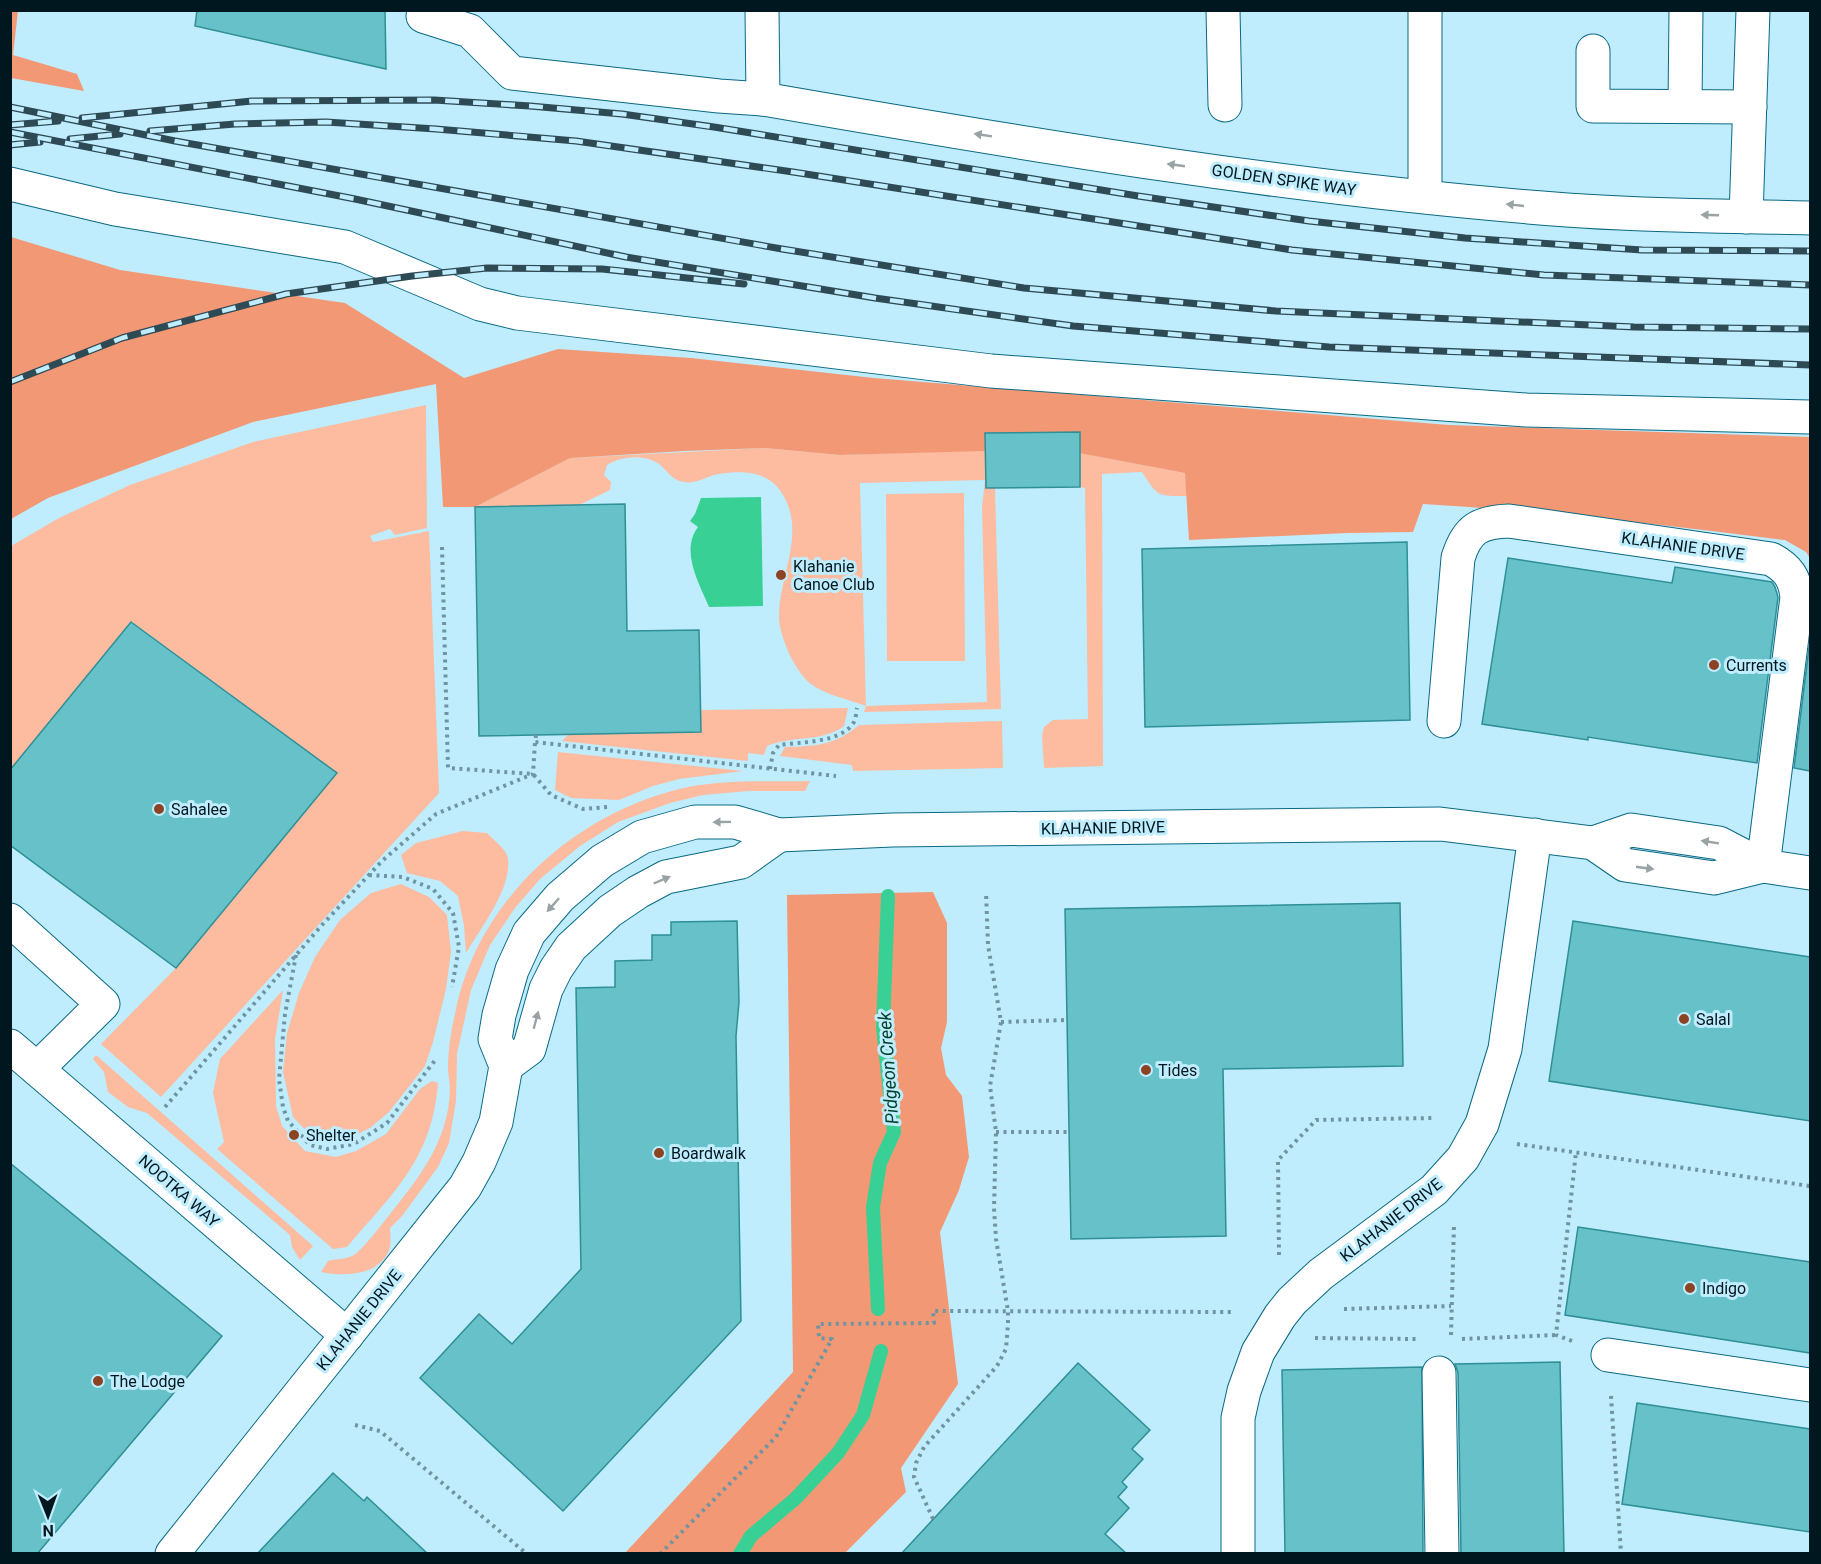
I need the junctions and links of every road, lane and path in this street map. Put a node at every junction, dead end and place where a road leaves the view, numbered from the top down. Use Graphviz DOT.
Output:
graph roads {
  1 [pos="762,10"];
  2 [pos="1223,10"];
  3 [pos="1425,10"];
  4 [pos="1686,10"];
  5 [pos="1753,10"];
  6 [pos="423,16"];
  7 [pos="1593,51"];
  8 [pos="763,99"];
  9 [pos="1225,105"];
  10 [pos="1685,106"];
  11 [pos="1750,107"];
  12 [pos="10,184"];
  13 [pos="1425,196"];
  14 [pos="1746,217"];
  15 [pos="1810,218"];
  16 [pos="1810,417"];
  17 [pos="442,547"];
  18 [pos="857,708"];
  19 [pos="1444,722"];
  20 [pos="536,735"];
  21 [pos="535,742"];
  22 [pos="770,769"];
  23 [pos="533,774"];
  24 [pos="836,776"];
  25 [pos="614,805"];
  26 [pos="779,835"];
  27 [pos="1535,835"];
  28 [pos="1763,866"];
  29 [pos="1810,873"];
  30 [pos="369,875"];
  31 [pos="986,892"];
  32 [pos="10,920"];
  33 [pos="297,955"];
  34 [pos="452,987"];
  35 [pos="1067,1020"];
  36 [pos="1001,1022"];
  37 [pos="10,1046"];
  38 [pos="436,1059"];
  39 [pos="506,1066"];
  40 [pos="37,1069"];
  41 [pos="165,1107"];
  42 [pos="1432,1118"];
  43 [pos="996,1132"];
  44 [pos="1069,1132"];
  45 [pos="1475,1137"];
  46 [pos="1576,1152"];
  47 [pos="1810,1186"];
  48 [pos="1454,1215"];
  49 [pos="1279,1262"];
  50 [pos="1451,1306"];
  51 [pos="1336,1309"];
  52 [pos="1008,1311"];
  53 [pos="1280,1316"];
  54 [pos="347,1335"];
  55 [pos="1556,1335"];
  56 [pos="1417,1339"];
  57 [pos="1608,1355"];
  58 [pos="1439,1373"];
  59 [pos="1810,1385"];
  60 [pos="355,1425"];
  61 [pos="933,1519"];
  62 [pos="172,1554"];
  63 [pos="528,1554"];
  64 [pos="660,1554"];
  65 [pos="1238,1554"];
  66 [pos="1442,1554"];
  67 [pos="1621,1554"];
  1 -- 8 [label="street"];
  2 -- 9 [label="street"];
  3 -- 13 [label="street"];
  4 -- 10 [label="street"];
  5 -- 11 [label="street"];
  6 -- 8 [label="street, GOLDEN SPIKE WAY"];
  7 -- 10 [label="street"];
  13 -- 8 [label="street, GOLDEN SPIKE WAY, one-way"];
  10 -- 11 [label="street"];
  11 -- 14 [label="street"];
  12 -- 16 [label="street"];
  14 -- 13 [label="street, GOLDEN SPIKE WAY, one-way"];
  14 -- 15 [label="street, GOLDEN SPIKE WAY"];
  17 -- 23 [label="path"];
  18 -- 22 [label="path"];
  19 -- 28 [label="street, KLAHANIE DRIVE"];
  20 -- 21 [label="path"];
  21 -- 22 [label="path"];
  21 -- 23 [label="path"];
  22 -- 24 [label="path"];
  23 -- 25 [label="path"];
  23 -- 30 [label="path"];
  26 -- 27 [label="street, KLAHANIE DRIVE"];
  39 -- 26 [label="street, one-way"];
  26 -- 39 [label="street, KLAHANIE DRIVE, one-way"];
  27 -- 28 [label="street, KLAHANIE DRIVE"];
  27 -- 45 [label="street, KLAHANIE DRIVE"];
  28 -- 29 [label="street, KLAHANIE DRIVE"];
  30 -- 33 [label="path"];
  30 -- 34 [label="path"];
  31 -- 36 [label="path"];
  32 -- 40 [label="street"];
  33 -- 38 [label="path"];
  33 -- 41 [label="path"];
  35 -- 36 [label="path"];
  36 -- 43 [label="path"];
  37 -- 40 [label="street, NOOTKA WAY"];
  39 -- 54 [label="street, KLAHANIE DRIVE"];
  40 -- 54 [label="street, NOOTKA WAY"];
  42 -- 49 [label="path"];
  43 -- 44 [label="path"];
  43 -- 52 [label="path"];
  45 -- 46 [label="path"];
  45 -- 53 [label="street, KLAHANIE DRIVE"];
  46 -- 47 [label="path"];
  46 -- 55 [label="path"];
  48 -- 50 [label="path"];
  50 -- 51 [label="path"];
  50 -- 55 [label="path"];
  52 -- 53 [label="path"];
  52 -- 61 [label="path"];
  52 -- 64 [label="path"];
  53 -- 56 [label="path"];
  53 -- 65 [label="street, KLAHANIE DRIVE"];
  54 -- 62 [label="street, KLAHANIE DRIVE"];
  55 -- 57 [label="path"];
  57 -- 59 [label="street"];
  57 -- 67 [label="path"];
  58 -- 66 [label="street"];
  60 -- 63 [label="path"];
}
